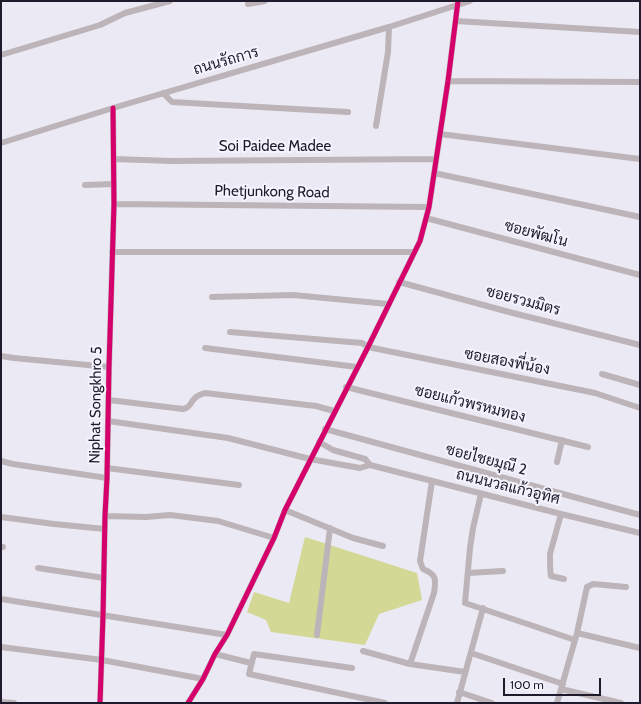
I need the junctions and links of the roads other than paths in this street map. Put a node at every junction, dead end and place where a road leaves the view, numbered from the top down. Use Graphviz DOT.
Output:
graph roads {
  1 [pos="170,1"];
  2 [pos="265,1"];
  3 [pos="470,1"];
  4 [pos="458,3"];
  5 [pos="248,4"];
  6 [pos="456,21"];
  7 [pos="388,27"];
  8 [pos="640,32"];
  9 [pos="1,55"];
  10 [pos="448,82"];
  11 [pos="640,82"];
  12 [pos="163,93"];
  13 [pos="113,108"];
  14 [pos="348,112"];
  15 [pos="376,126"];
  16 [pos="440,134"];
  17 [pos="1,143"];
  18 [pos="114,159"];
  19 [pos="436,159"];
  20 [pos="640,159"];
  21 [pos="434,173"];
  22 [pos="113,184"];
  23 [pos="85,185"];
  24 [pos="114,204"];
  25 [pos="429,207"];
  26 [pos="640,216"];
  27 [pos="426,218"];
  28 [pos="112,252"];
  29 [pos="414,252"];
  30 [pos="640,275"];
  31 [pos="399,282"];
  32 [pos="212,297"];
  33 [pos="388,304"];
  34 [pos="230,332"];
  35 [pos="640,345"];
  36 [pos="368,346"];
  37 [pos="205,348"];
  38 [pos="1,356"];
  39 [pos="109,367"];
  40 [pos="357,367"];
  41 [pos="602,374"];
  42 [pos="640,385"];
  43 [pos="346,387"];
  44 [pos="108,400"];
  45 [pos="640,408"];
  46 [pos="334,411"];
  47 [pos="108,421"];
  48 [pos="325,429"];
  49 [pos="562,440"];
  50 [pos="318,442"];
  51 [pos="588,447"];
  52 [pos="310,459"];
  53 [pos="1,461"];
  54 [pos="558,462"];
  55 [pos="370,465"];
  56 [pos="107,468"];
  57 [pos="107,478"];
  58 [pos="432,481"];
  59 [pos="239,485"];
  60 [pos="481,494"];
  61 [pos="285,510"];
  62 [pos="561,514"];
  63 [pos="640,515"];
  64 [pos="105,516"];
  65 [pos="1,517"];
  66 [pos="330,528"];
  67 [pos="105,529"];
  68 [pos="640,533"];
  69 [pos="274,538"];
  70 [pos="383,546"];
  71 [pos="38,568"];
  72 [pos="503,572"];
  73 [pos="468,573"];
  74 [pos="104,578"];
  75 [pos="564,579"];
  76 [pos="626,587"];
  77 [pos="1,599"];
  78 [pos="483,608"];
  79 [pos="103,616"];
  80 [pos="577,633"];
  81 [pos="227,635"];
  82 [pos="317,635"];
  83 [pos="575,640"];
  84 [pos="1,648"];
  85 [pos="640,648"];
  86 [pos="363,651"];
  87 [pos="471,653"];
  88 [pos="215,654"];
  89 [pos="102,660"];
  90 [pos="251,663"];
  91 [pos="410,664"];
  92 [pos="352,668"];
  93 [pos="465,672"];
  94 [pos="203,679"];
  95 [pos="562,686"];
  96 [pos="459,692"];
  97 [pos="1,702"];
  98 [pos="14,703"];
  99 [pos="100,703"];
  100 [pos="188,703"];
  101 [pos="385,703"];
  102 [pos="457,703"];
  103 [pos="492,703"];
  104 [pos="557,703"];
  105 [pos="621,703"];
  1 -- 9 [label="street"];
  2 -- 5 [label="street"];
  3 -- 4 [label="street, ถนนรัถการ"];
  4 -- 6 [label="street"];
  4 -- 7 [label="street, ถนนรัถการ"];
  6 -- 8 [label="street"];
  6 -- 10 [label="street"];
  7 -- 12 [label="street, ถนนรัถการ"];
  7 -- 15 [label="street"];
  10 -- 11 [label="street"];
  10 -- 16 [label="street"];
  12 -- 13 [label="street, ถนนรัถการ"];
  12 -- 14 [label="street"];
  13 -- 17 [label="street, ถนนรัถการ"];
  13 -- 18 [label="street, Niphat Songkhro 5"];
  16 -- 19 [label="street"];
  16 -- 20 [label="street"];
  18 -- 19 [label="street, Soi Paidee Madee"];
  18 -- 22 [label="street, Niphat Songkhro 5"];
  19 -- 21 [label="street"];
  21 -- 25 [label="street"];
  21 -- 26 [label="street"];
  22 -- 23 [label="street"];
  22 -- 24 [label="street, Niphat Songkhro 5"];
  24 -- 25 [label="street, Phetjunkong Road"];
  24 -- 28 [label="street, Niphat Songkhro 5"];
  25 -- 27 [label="street"];
  27 -- 29 [label="street"];
  27 -- 30 [label="street, ซอยพัฒโน"];
  28 -- 29 [label="street"];
  28 -- 39 [label="street, Niphat Songkhro 5"];
  29 -- 31 [label="street"];
  31 -- 33 [label="street"];
  31 -- 35 [label="street, ซอยรวมมิตร"];
  32 -- 33 [label="street"];
  33 -- 36 [label="street"];
  34 -- 36 [label="street, ซอยสองพี่น้อง"];
  36 -- 40 [label="street"];
  36 -- 45 [label="street, ซอยสองพี่น้อง"];
  37 -- 40 [label="street"];
  38 -- 39 [label="street"];
  39 -- 44 [label="street, Niphat Songkhro 5"];
  40 -- 43 [label="street"];
  41 -- 42 [label="street"];
  43 -- 46 [label="street"];
  43 -- 49 [label="street, ซอยแก้วพรหมทอง"];
  44 -- 46 [label="street"];
  44 -- 47 [label="street, Niphat Songkhro 5"];
  46 -- 48 [label="street"];
  47 -- 52 [label="street, ถนนนวลแก้วอุทิศ"];
  47 -- 56 [label="street, Niphat Songkhro 5"];
  48 -- 50 [label="street"];
  48 -- 63 [label="street, ซอยไชยมุณี 2"];
  49 -- 51 [label="street, ซอยแก้วพรหมทอง"];
  49 -- 54 [label="street"];
  50 -- 52 [label="street"];
  50 -- 55 [label="street, ถนนนวลแก้วอุทิศ"];
  52 -- 55 [label="street, ถนนนวลแก้วอุทิศ"];
  52 -- 61 [label="street"];
  53 -- 57 [label="street"];
  55 -- 58 [label="street, ถนนนวลแก้วอุทิศ"];
  56 -- 57 [label="street, Niphat Songkhro 5"];
  56 -- 59 [label="street"];
  57 -- 64 [label="street, Niphat Songkhro 5"];
  58 -- 60 [label="street, ถนนนวลแก้วอุทิศ"];
  58 -- 91 [label="street"];
  60 -- 62 [label="street, ถนนนวลแก้วอุทิศ"];
  60 -- 73 [label="street"];
  61 -- 66 [label="street"];
  61 -- 69 [label="street"];
  62 -- 68 [label="street, ถนนนวลแก้วอุทิศ"];
  62 -- 75 [label="street"];
  64 -- 67 [label="street, Niphat Songkhro 5"];
  64 -- 69 [label="street"];
  65 -- 67 [label="street"];
  66 -- 70 [label="street"];
  66 -- 82 [label="street"];
  67 -- 74 [label="street, Niphat Songkhro 5"];
  69 -- 81 [label="street"];
  71 -- 74 [label="street"];
  72 -- 73 [label="street"];
  73 -- 78 [label="street"];
  74 -- 79 [label="street, Niphat Songkhro 5"];
  76 -- 80 [label="street"];
  77 -- 79 [label="street"];
  78 -- 83 [label="street"];
  78 -- 87 [label="street"];
  79 -- 81 [label="street"];
  79 -- 89 [label="street, Niphat Songkhro 5"];
  80 -- 83 [label="street"];
  80 -- 85 [label="street"];
  81 -- 88 [label="street"];
  83 -- 95 [label="street"];
  84 -- 89 [label="street"];
  86 -- 91 [label="street"];
  87 -- 93 [label="street"];
  87 -- 95 [label="street"];
  88 -- 90 [label="street"];
  88 -- 94 [label="street"];
  89 -- 94 [label="street"];
  89 -- 99 [label="street, Niphat Songkhro 5"];
  90 -- 92 [label="street"];
  90 -- 101 [label="street"];
  91 -- 93 [label="street"];
  93 -- 96 [label="street"];
  94 -- 100 [label="street"];
  95 -- 104 [label="street"];
  95 -- 105 [label="street"];
  96 -- 102 [label="street"];
  96 -- 103 [label="street"];
  97 -- 98 [label="street"];
}
